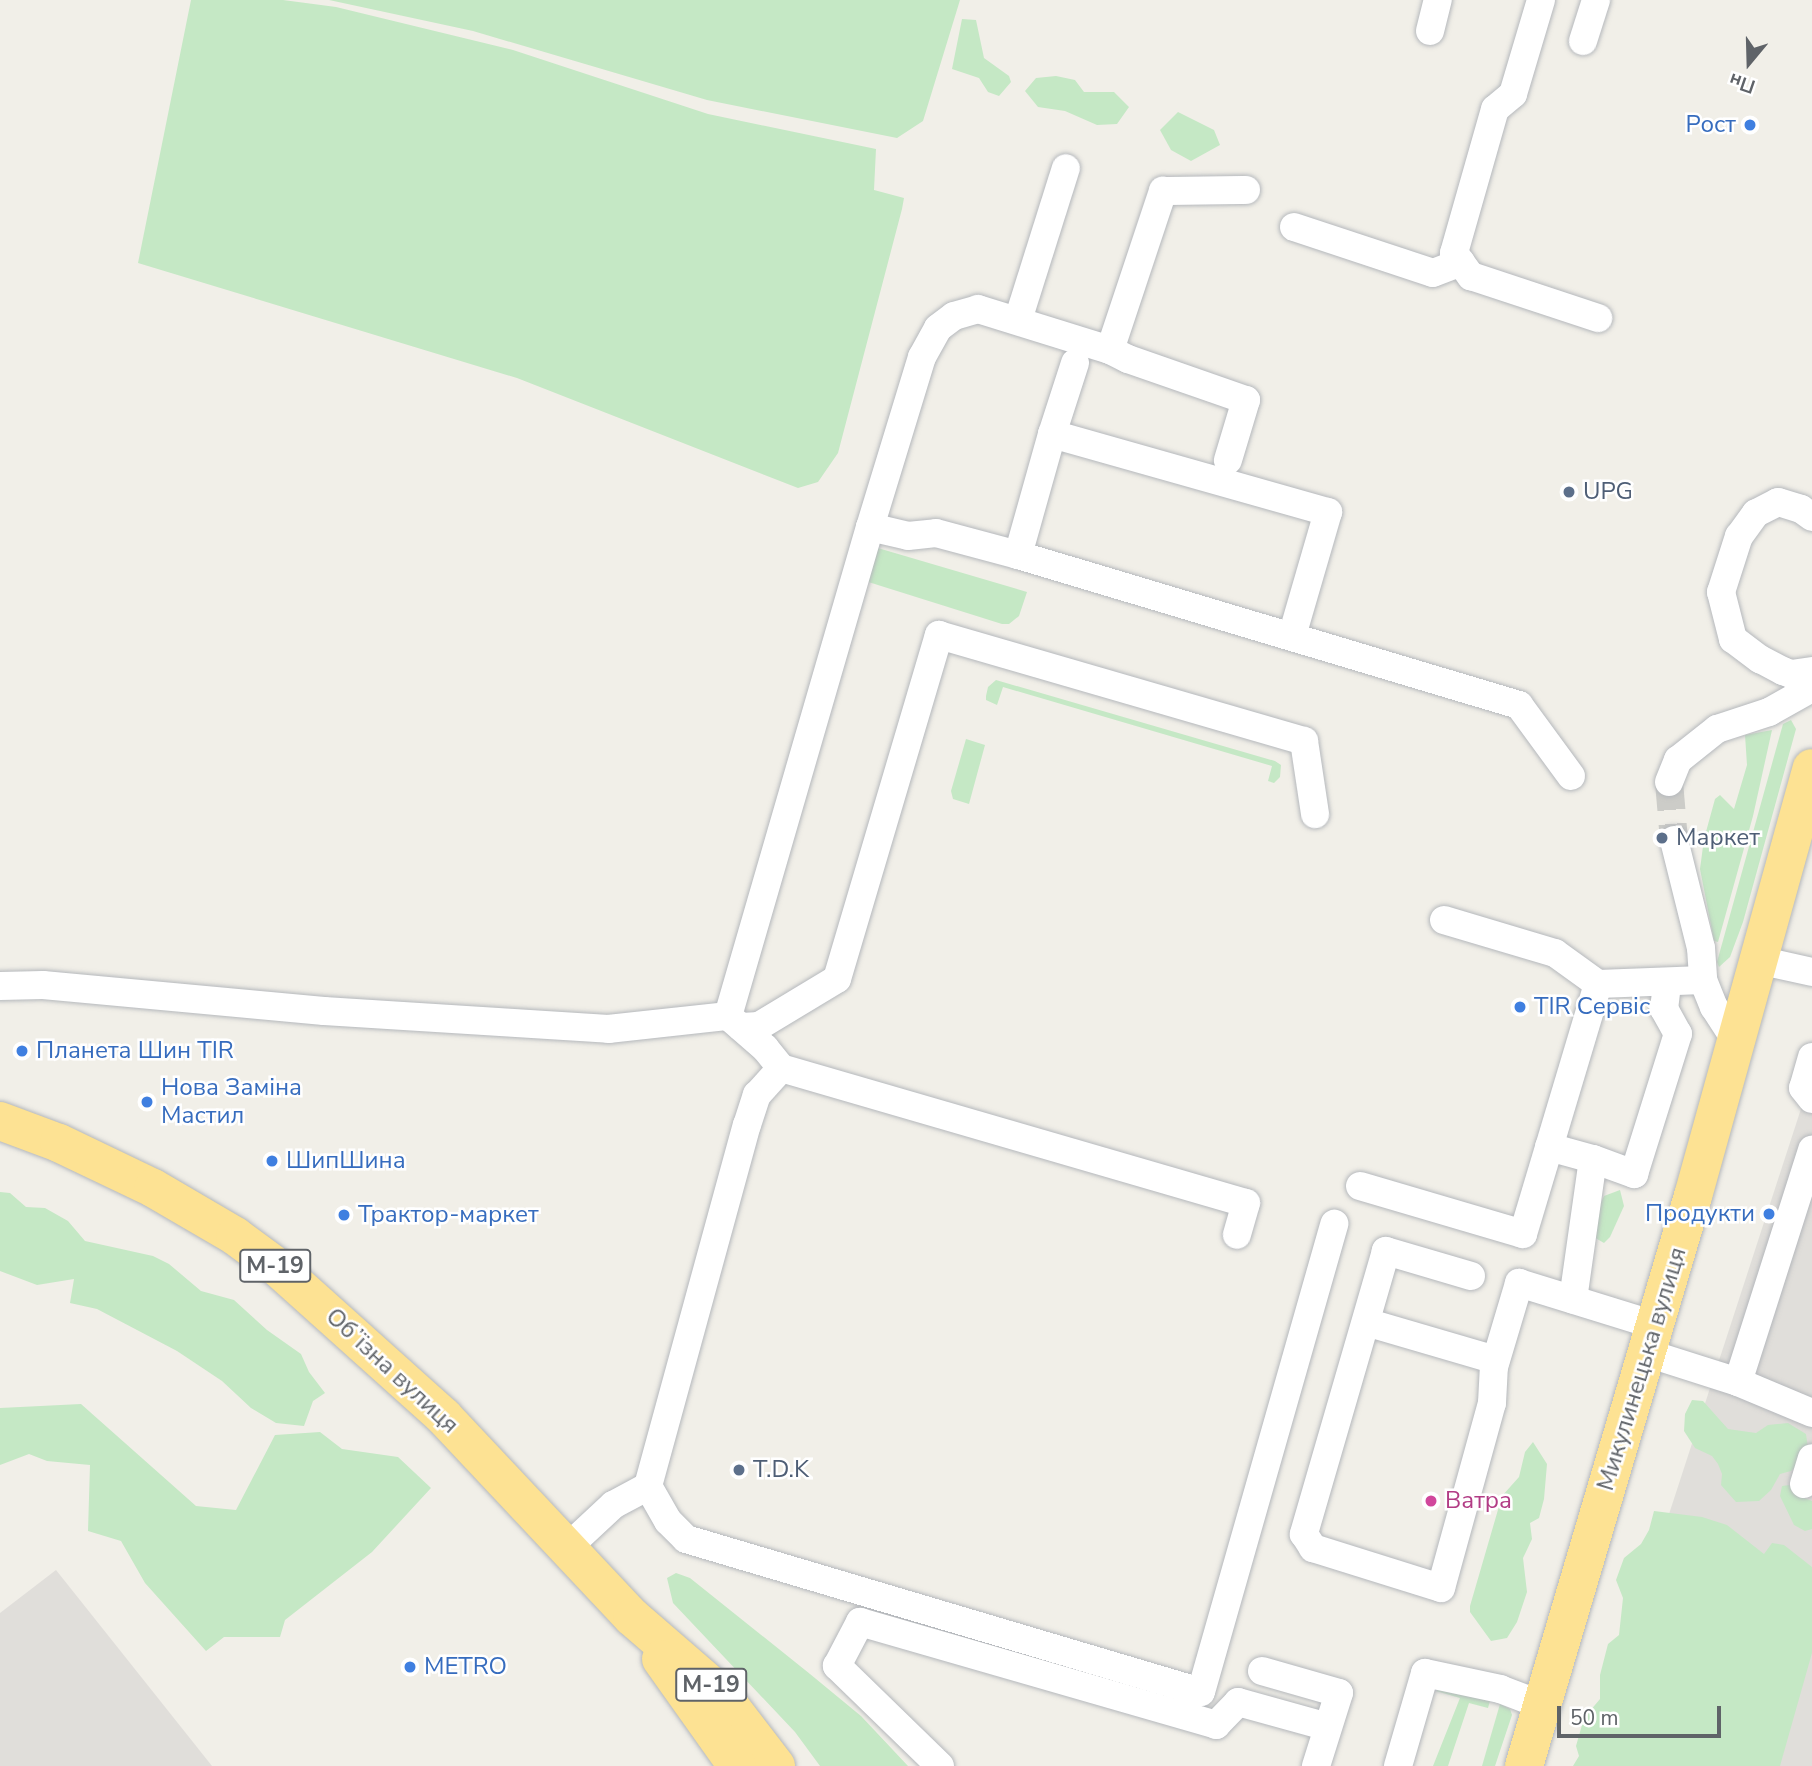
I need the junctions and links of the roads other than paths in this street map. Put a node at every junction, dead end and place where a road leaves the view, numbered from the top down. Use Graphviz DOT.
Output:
graph roads {
  1 [pos="1438,0"];
  2 [pos="1541,0"];
  3 [pos="1596,0"];
  4 [pos="1430,31"];
  5 [pos="1583,41"];
  6 [pos="1066,168"];
  7 [pos="1246,190"];
  8 [pos="1294,227"];
  9 [pos="1461,262"];
  10 [pos="1598,318"];
  11 [pos="1018,320"];
  12 [pos="1110,350"];
  13 [pos="1075,363"];
  14 [pos="1052,434"];
  15 [pos="1228,460"];
  16 [pos="1812,517"];
  17 [pos="870,527"];
  18 [pos="1017,555"];
  19 [pos="1292,636"];
  20 [pos="1812,671"];
  21 [pos="1812,688"];
  22 [pos="1571,776"];
  23 [pos="1811,776"];
  24 [pos="1669,782"];
  25 [pos="1315,814"];
  26 [pos="1674,840"];
  27 [pos="1444,920"];
  28 [pos="1758,960"];
  29 [pos="1812,972"];
  30 [pos="1703,980"];
  31 [pos="1667,983"];
  32 [pos="1598,984"];
  33 [pos="0,986"];
  34 [pos="735,1022"];
  35 [pos="1735,1039"];
  36 [pos="1812,1057"];
  37 [pos="781,1068"];
  38 [pos="1812,1099"];
  39 [pos="0,1121"];
  40 [pos="1549,1147"];
  41 [pos="1812,1150"];
  42 [pos="1593,1160"];
  43 [pos="1360,1186"];
  44 [pos="1806,1192"];
  45 [pos="1335,1224"];
  46 [pos="1237,1235"];
  47 [pos="1471,1276"];
  48 [pos="1573,1300"];
  49 [pos="1366,1322"];
  50 [pos="1651,1339"];
  51 [pos="1496,1360"];
  52 [pos="1738,1382"];
  53 [pos="1812,1413"];
  54 [pos="648,1486"];
  55 [pos="568,1547"];
  56 [pos="632,1617"];
  57 [pos="1262,1671"];
  58 [pos="1542,1705"];
  59 [pos="1328,1727"];
  60 [pos="1522,1759"];
  61 [pos="737,1766"];
  62 [pos="776,1766"];
  63 [pos="940,1766"];
  64 [pos="1316,1766"];
  65 [pos="1398,1766"];
  1 -- 4 [label="lane"];
  2 -- 9 [label="lane"];
  3 -- 5 [label="lane"];
  6 -- 11 [label="lane"];
  7 -- 12 [label="lane"];
  8 -- 9 [label="lane"];
  9 -- 10 [label="lane"];
  11 -- 12 [label="lane"];
  11 -- 17 [label="lane"];
  12 -- 15 [label="lane"];
  13 -- 14 [label="lane"];
  14 -- 18 [label="lane"];
  14 -- 19 [label="lane"];
  16 -- 20 [label="lane"];
  17 -- 18 [label="lane"];
  17 -- 34 [label="lane"];
  18 -- 19 [label="lane"];
  19 -- 22 [label="lane"];
  21 -- 24 [label="lane"];
  23 -- 28 [label="highway, Микулинецька вулиця"];
  25 -- 34 [label="lane"];
  26 -- 30 [label="lane"];
  27 -- 32 [label="lane"];
  28 -- 29 [label="lane"];
  28 -- 35 [label="highway, Микулинецька вулиця"];
  30 -- 31 [label="lane"];
  30 -- 35 [label="lane"];
  31 -- 32 [label="lane"];
  31 -- 42 [label="lane"];
  32 -- 40 [label="lane"];
  33 -- 34 [label="lane"];
  34 -- 37 [label="lane"];
  35 -- 50 [label="highway, Микулинецька вулиця"];
  36 -- 38 [label="lane"];
  37 -- 46 [label="lane"];
  37 -- 54 [label="lane"];
  39 -- 55 [label="highway, Обʼїзна вулиця / М-19"];
  40 -- 42 [label="lane"];
  40 -- 43 [label="lane"];
  41 -- 44 [label="lane"];
  42 -- 48 [label="lane"];
  44 -- 52 [label="lane"];
  45 -- 54 [label="lane"];
  47 -- 49 [label="lane"];
  48 -- 50 [label="lane"];
  48 -- 51 [label="lane"];
  49 -- 51 [label="lane"];
  49 -- 51 [label="lane"];
  50 -- 52 [label="lane"];
  50 -- 58 [label="highway, Микулинецька вулиця"];
  52 -- 53 [label="lane"];
  54 -- 55 [label="lane"];
  55 -- 56 [label="highway, Обʼїзна вулиця / М-19"];
  56 -- 61 [label="highway, М-19"];
  56 -- 62 [label="highway, М-19"];
  57 -- 59 [label="lane"];
  58 -- 60 [label="highway, Микулинецька вулиця"];
  58 -- 65 [label="lane"];
  59 -- 63 [label="lane"];
  59 -- 64 [label="lane"];
}
